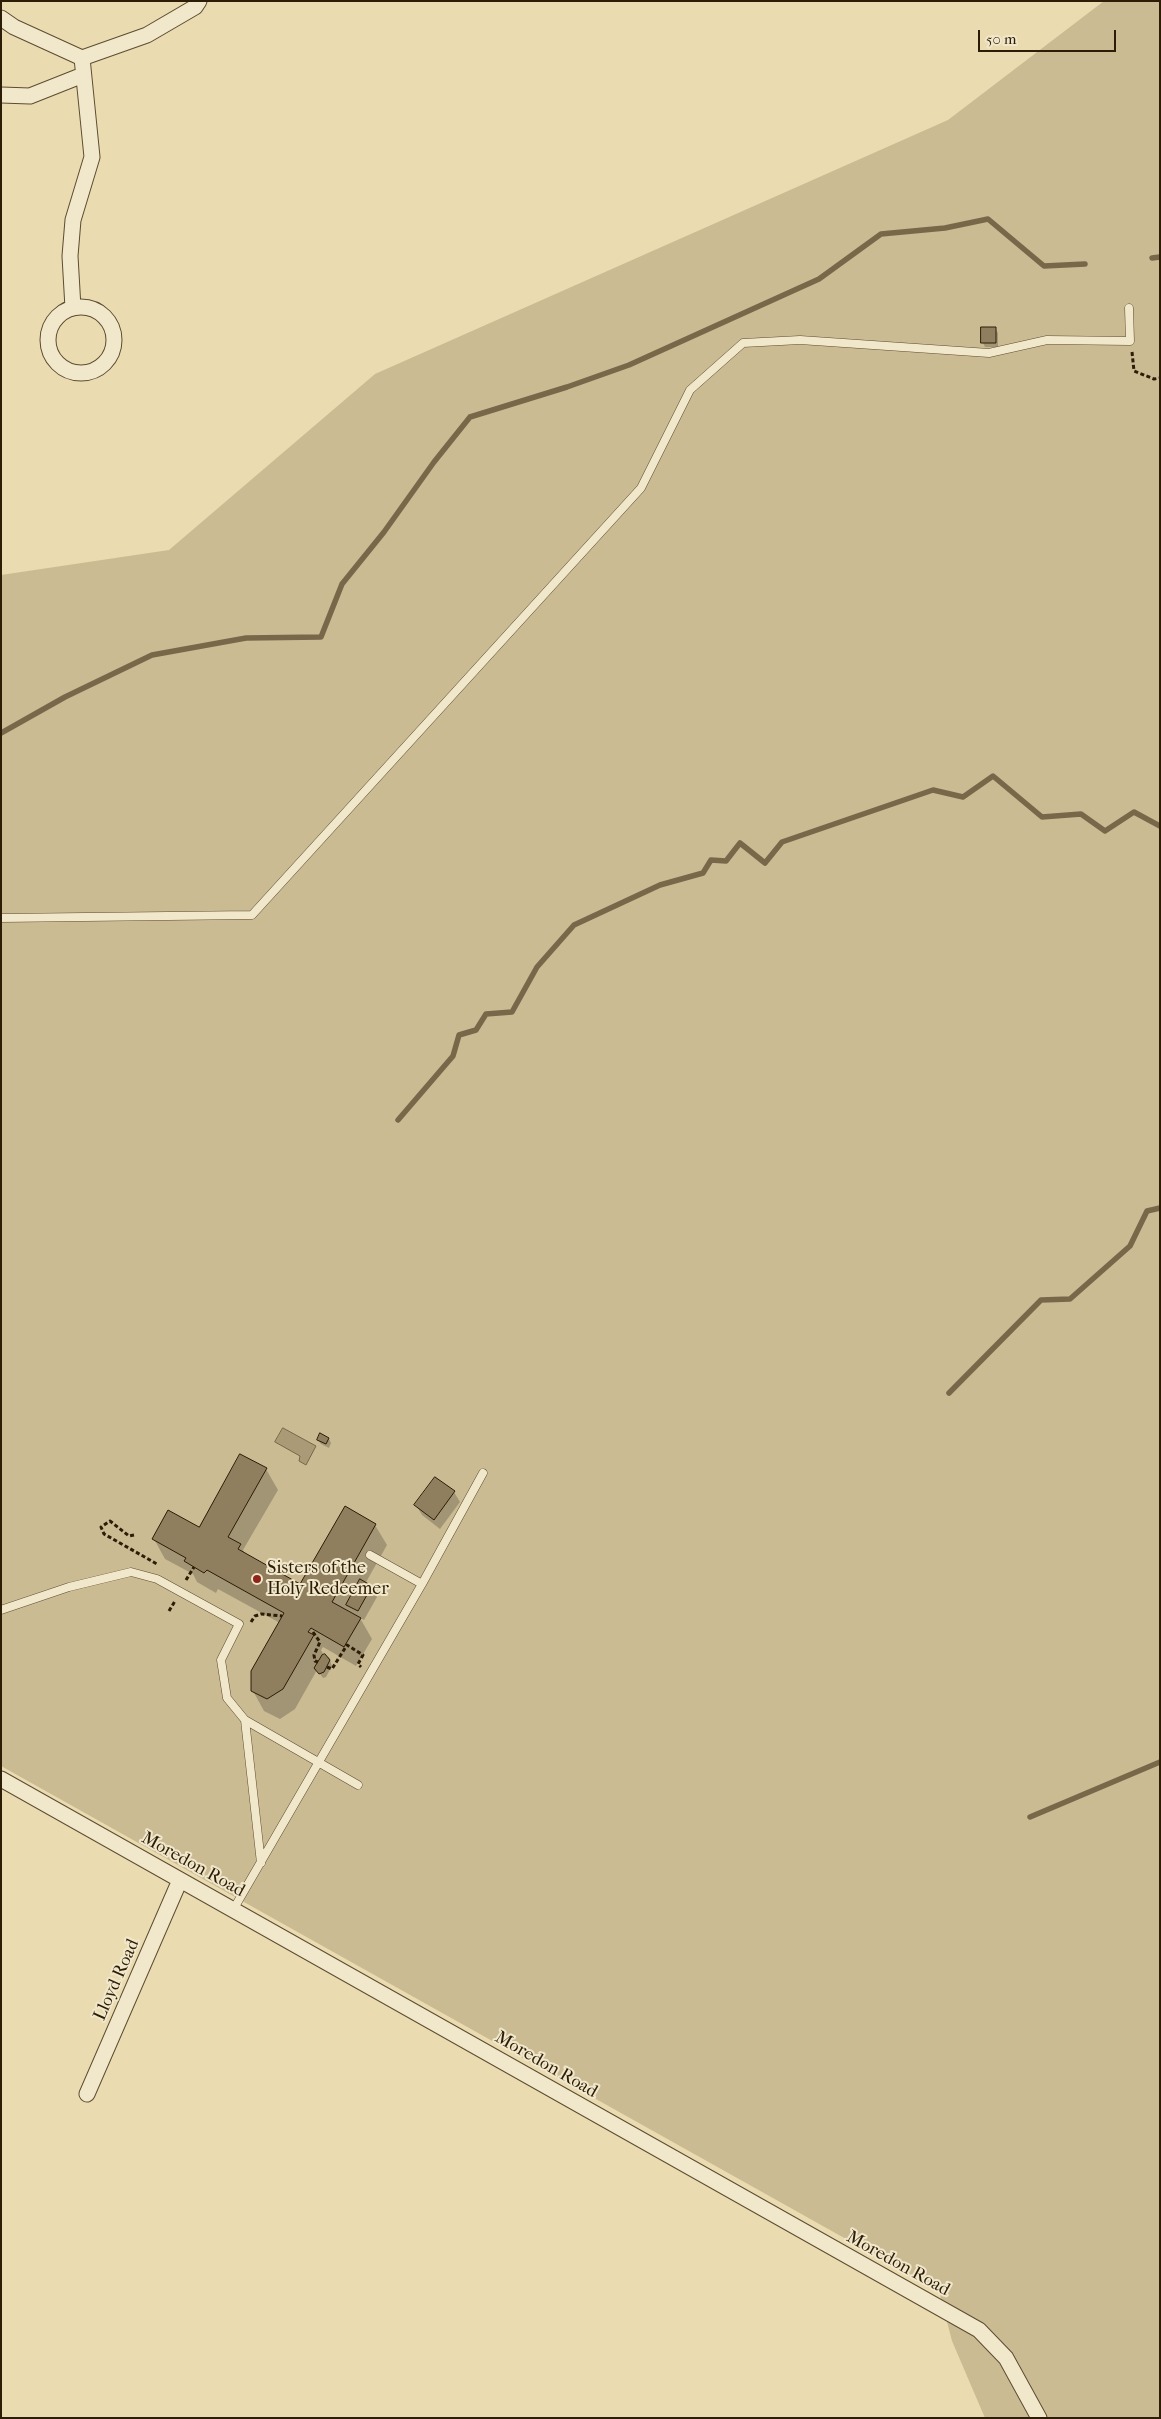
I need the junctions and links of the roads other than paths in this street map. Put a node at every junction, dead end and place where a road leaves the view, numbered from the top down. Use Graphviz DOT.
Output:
graph roads {
  1 [pos="199,1"];
  2 [pos="1,18"];
  3 [pos="82,58"];
  4 [pos="83,75"];
  5 [pos="1,95"];
  6 [pos="73,308"];
  7 [pos="1129,308"];
  8 [pos="1,918"];
  9 [pos="483,1473"];
  10 [pos="370,1555"];
  11 [pos="422,1584"];
  12 [pos="1,1610"];
  13 [pos="245,1720"];
  14 [pos="319,1763"];
  15 [pos="1,1779"];
  16 [pos="358,1786"];
  17 [pos="261,1863"];
  18 [pos="180,1880"];
  19 [pos="233,1910"];
  20 [pos="87,2094"];
  21 [pos="1039,2418"];
  1 -- 3 [label="street"];
  2 -- 3 [label="street"];
  3 -- 4 [label="street"];
  4 -- 5 [label="street"];
  4 -- 6 [label="street"];
  6 -- 6 [label="street"];
  7 -- 8 [label="lane"];
  9 -- 11 [label="lane"];
  10 -- 11 [label="lane"];
  11 -- 14 [label="lane"];
  12 -- 13 [label="lane"];
  13 -- 14 [label="lane"];
  13 -- 17 [label="lane"];
  14 -- 16 [label="lane"];
  14 -- 17 [label="lane"];
  15 -- 18 [label="street, Moredon Road"];
  17 -- 19 [label="lane"];
  18 -- 19 [label="street, Moredon Road"];
  18 -- 20 [label="street, Lloyd Road"];
  19 -- 21 [label="street, Moredon Road"];
}
